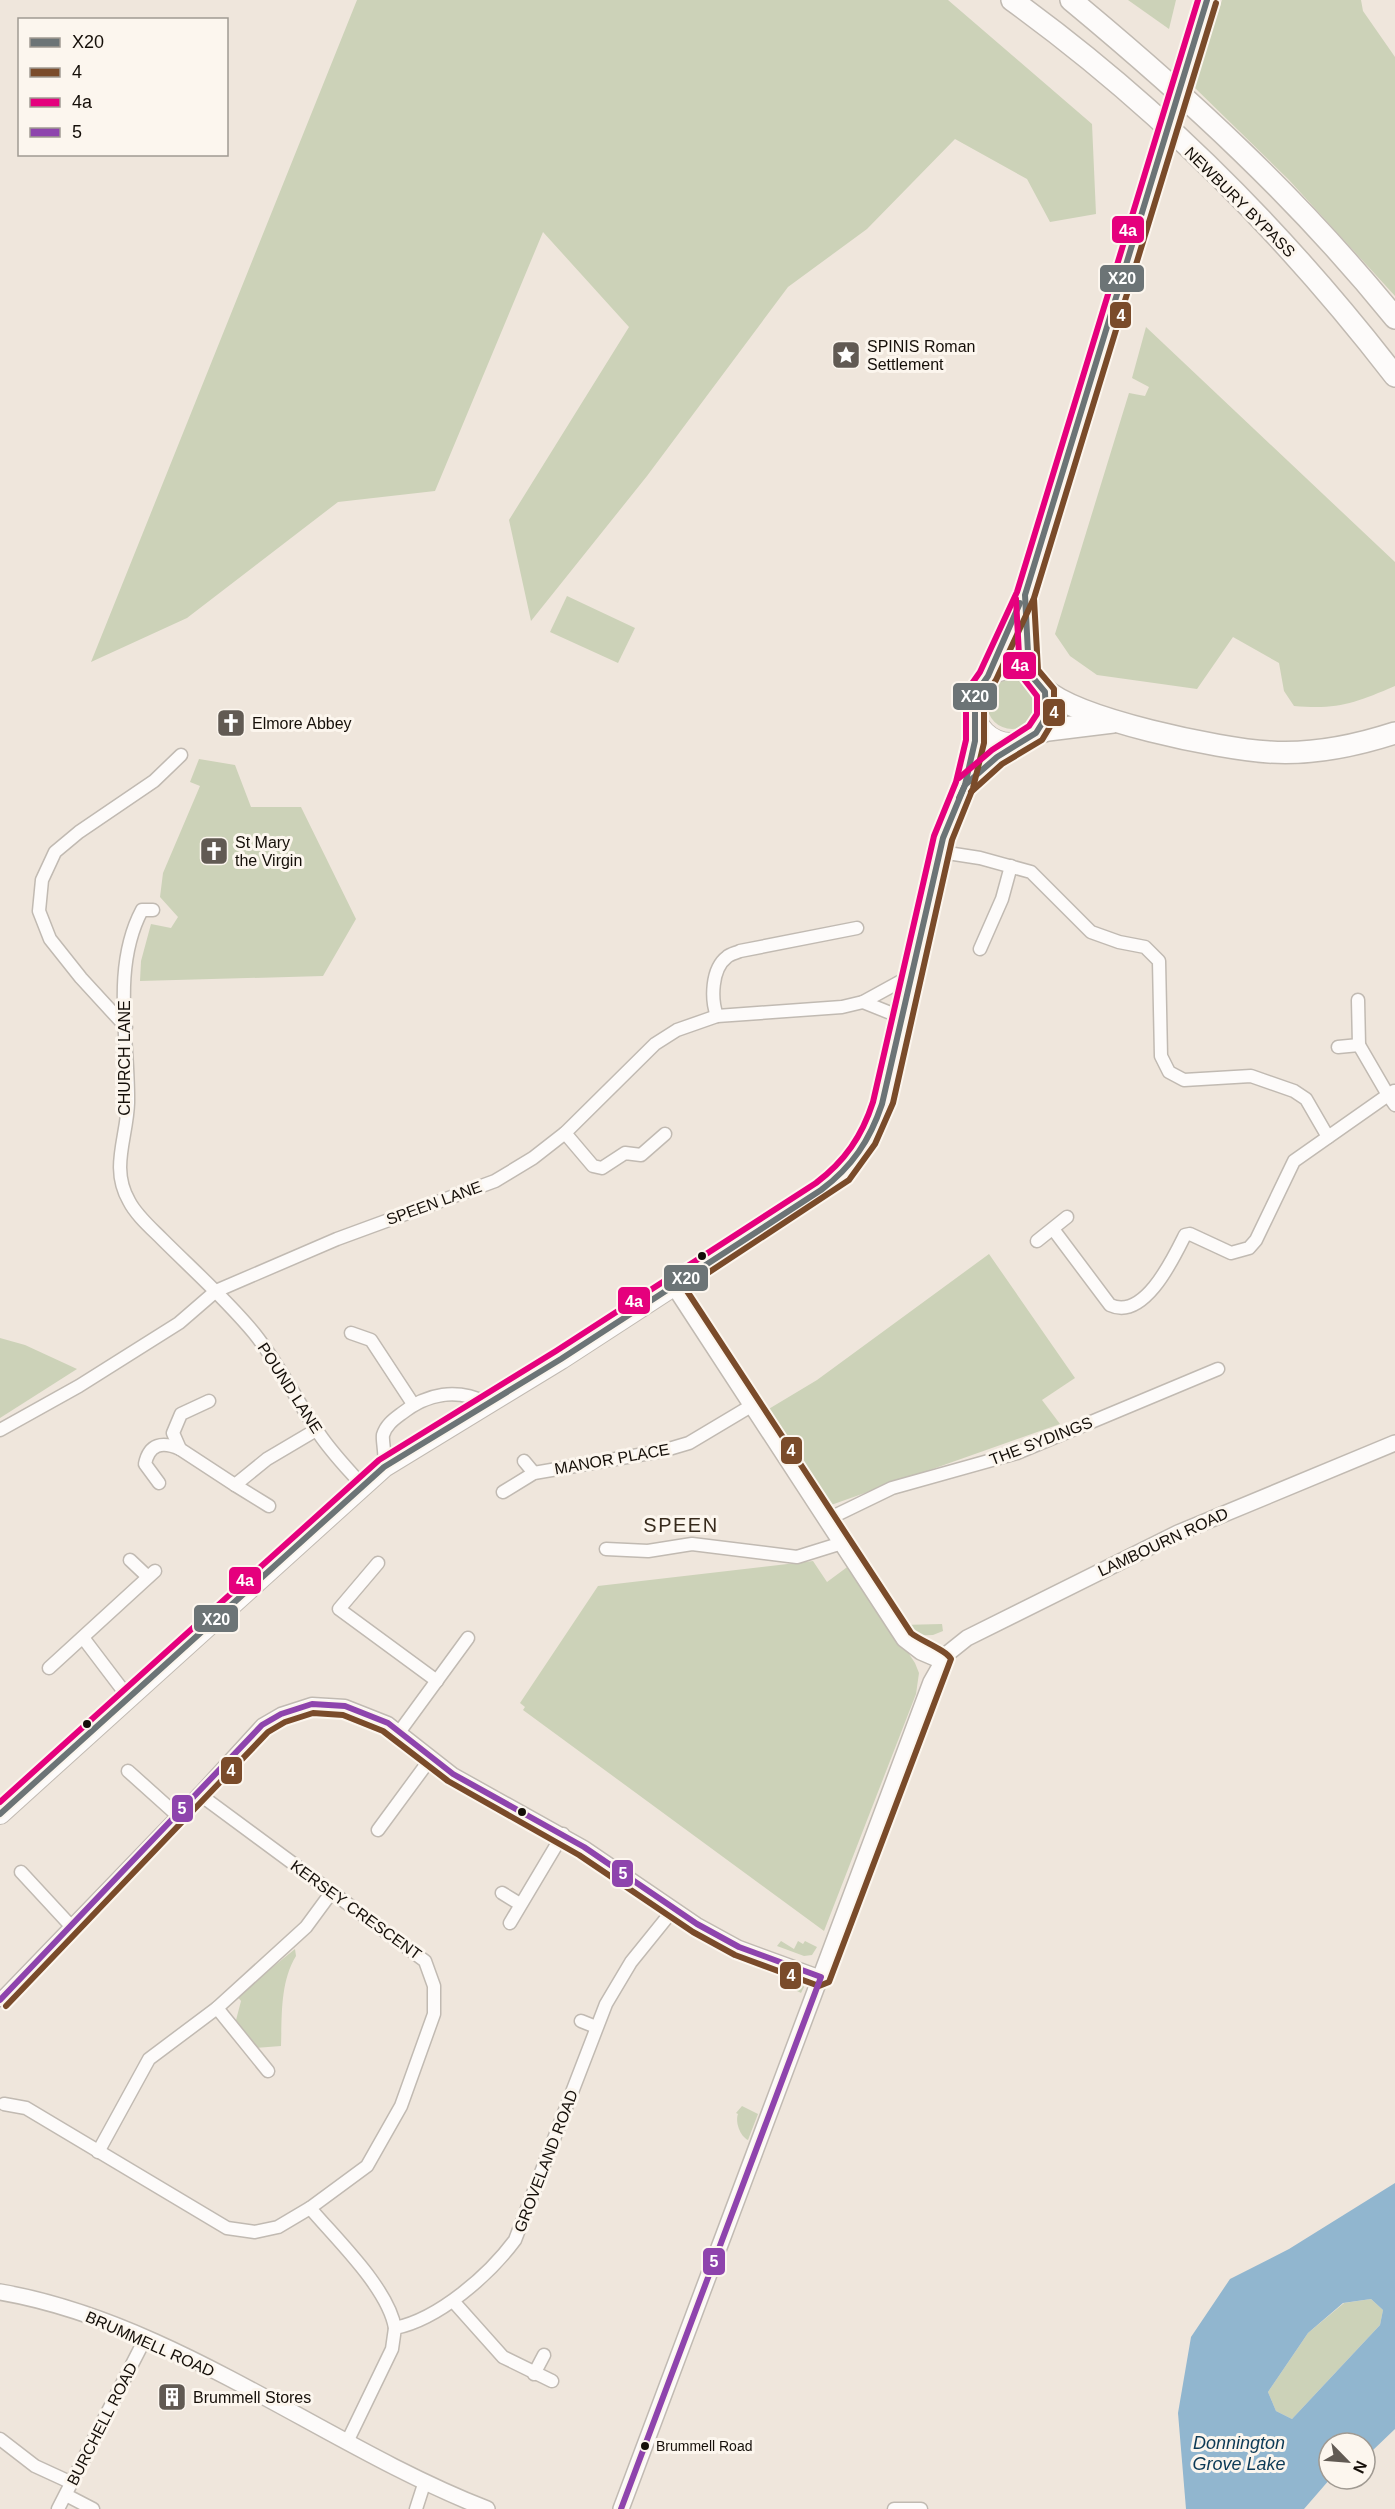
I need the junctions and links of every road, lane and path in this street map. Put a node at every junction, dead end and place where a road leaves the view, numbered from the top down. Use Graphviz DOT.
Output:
graph roads {
  1 [pos="1012,0"];
  2 [pos="1071,0"];
  3 [pos="1207,0"];
  4 [pos="1394,317"];
  5 [pos="1395,376"];
  6 [pos="1024,595"];
  7 [pos="988,676"];
  8 [pos="1036,681"];
  9 [pos="975,717"];
  10 [pos="1113,721"];
  11 [pos="1395,733"];
  12 [pos="1029,737"];
  13 [pos="180,755"];
  14 [pos="966,786"];
  15 [pos="940,852"];
  16 [pos="1011,866"];
  17 [pos="153,910"];
  18 [pos="857,928"];
  19 [pos="980,949"];
  20 [pos="914,973"];
  21 [pos="1358,1000"];
  22 [pos="863,1002"];
  23 [pos="717,1016"];
  24 [pos="903,1018"];
  25 [pos="126,1026"];
  26 [pos="1359,1045"];
  27 [pos="1338,1047"];
  28 [pos="1393,1097"];
  29 [pos="565,1133"];
  30 [pos="665,1134"];
  31 [pos="1328,1137"];
  32 [pos="1067,1217"];
  33 [pos="1053,1229"];
  34 [pos="1037,1240"];
  35 [pos="673,1285"];
  36 [pos="216,1291"];
  37 [pos="351,1333"];
  38 [pos="1218,1369"];
  39 [pos="209,1401"];
  40 [pos="487,1402"];
  41 [pos="413,1404"];
  42 [pos="752,1406"];
  43 [pos="0,1430"];
  44 [pos="316,1430"];
  45 [pos="1395,1443"];
  46 [pos="180,1449"];
  47 [pos="524,1461"];
  48 [pos="384,1467"];
  49 [pos="534,1473"];
  50 [pos="159,1483"];
  51 [pos="235,1485"];
  52 [pos="362,1485"];
  53 [pos="503,1492"];
  54 [pos="269,1506"];
  55 [pos="828,1519"];
  56 [pos="842,1543"];
  57 [pos="606,1549"];
  58 [pos="130,1560"];
  59 [pos="378,1563"];
  60 [pos="468,1638"];
  61 [pos="84,1639"];
  62 [pos="942,1662"];
  63 [pos="50,1668"];
  64 [pos="437,1681"];
  65 [pos="128,1697"];
  66 [pos="400,1731"];
  67 [pos="431,1758"];
  68 [pos="128,1771"];
  69 [pos="199,1794"];
  70 [pos="0,1814"];
  71 [pos="177,1815"];
  72 [pos="378,1830"];
  73 [pos="562,1834"];
  74 [pos="21,1872"];
  75 [pos="331,1893"];
  76 [pos="502,1893"];
  77 [pos="520,1904"];
  78 [pos="673,1910"];
  79 [pos="510,1923"];
  80 [pos="70,1925"];
  81 [pos="821,1977"];
  82 [pos="0,2000"];
  83 [pos="217,2008"];
  84 [pos="581,2022"];
  85 [pos="596,2027"];
  86 [pos="268,2072"];
  87 [pos="1,2102"];
  88 [pos="98,2152"];
  89 [pos="310,2208"];
  90 [pos="0,2292"];
  91 [pos="453,2301"];
  92 [pos="395,2328"];
  93 [pos="145,2339"];
  94 [pos="544,2355"];
  95 [pos="534,2374"];
  96 [pos="552,2381"];
  97 [pos="0,2439"];
  98 [pos="348,2440"];
  99 [pos="425,2481"];
  100 [pos="72,2483"];
  101 [pos="66,2495"];
  102 [pos="58,2509"];
  103 [pos="93,2509"];
  104 [pos="416,2509"];
  105 [pos="486,2509"];
  106 [pos="621,2509"];
  107 [pos="894,2509"];
  108 [pos="921,2509"];
  1 -- 5 [label="highway, NEWBURY BYPASS"];
  2 -- 4 [label="highway"];
  3 -- 6 [label="main road, bridge"];
  6 -- 7 [label="main road"];
  6 -- 8 [label="main road"];
  7 -- 8 [label="main road"];
  7 -- 9 [label="main road"];
  8 -- 10 [label="highway"];
  8 -- 12 [label="main road"];
  9 -- 12 [label="main road"];
  9 -- 14 [label="main road"];
  10 -- 11 [label="highway"];
  10 -- 12 [label="highway"];
  12 -- 14 [label="main road"];
  13 -- 25 [label="street"];
  14 -- 15 [label="main road"];
  15 -- 16 [label="street"];
  15 -- 20 [label="main road"];
  16 -- 19 [label="street"];
  16 -- 31 [label="street"];
  17 -- 25 [label="street, CHURCH LANE"];
  18 -- 23 [label="street"];
  20 -- 22 [label="street, SPEEN LANE"];
  20 -- 24 [label="main road"];
  21 -- 26 [label="street"];
  22 -- 23 [label="street, SPEEN LANE"];
  22 -- 24 [label="street"];
  23 -- 29 [label="street, SPEEN LANE"];
  24 -- 35 [label="main road"];
  25 -- 36 [label="street, CHURCH LANE"];
  26 -- 27 [label="street"];
  26 -- 28 [label="street"];
  28 -- 31 [label="street"];
  29 -- 30 [label="street"];
  29 -- 36 [label="street, SPEEN LANE"];
  31 -- 33 [label="street"];
  32 -- 33 [label="street"];
  33 -- 34 [label="street"];
  35 -- 40 [label="main road"];
  35 -- 42 [label="street"];
  36 -- 43 [label="street, SPEEN LANE"];
  36 -- 44 [label="street, POUND LANE"];
  37 -- 41 [label="street"];
  38 -- 55 [label="street, THE SYDINGS"];
  39 -- 46 [label="street"];
  40 -- 41 [label="street"];
  40 -- 48 [label="main road"];
  41 -- 48 [label="street"];
  42 -- 49 [label="street, MANOR PLACE"];
  42 -- 55 [label="street"];
  44 -- 51 [label="street"];
  44 -- 52 [label="street, POUND LANE"];
  45 -- 62 [label="street, LAMBOURN ROAD"];
  46 -- 50 [label="street"];
  46 -- 51 [label="street"];
  47 -- 49 [label="street, MANOR PLACE"];
  48 -- 52 [label="main road"];
  49 -- 53 [label="street, MANOR PLACE"];
  51 -- 54 [label="street"];
  52 -- 65 [label="main road"];
  55 -- 56 [label="street"];
  56 -- 57 [label="street"];
  56 -- 62 [label="street"];
  58 -- 61 [label="street"];
  59 -- 64 [label="street"];
  60 -- 64 [label="street"];
  61 -- 63 [label="street"];
  61 -- 65 [label="street"];
  62 -- 81 [label="street, LAMBOURN ROAD"];
  64 -- 66 [label="street"];
  65 -- 70 [label="main road"];
  66 -- 67 [label="street"];
  66 -- 69 [label="street"];
  67 -- 72 [label="street"];
  67 -- 73 [label="street"];
  68 -- 71 [label="street"];
  69 -- 71 [label="street"];
  69 -- 75 [label="street, KERSEY CRESCENT"];
  71 -- 80 [label="street"];
  73 -- 77 [label="street"];
  73 -- 78 [label="street"];
  74 -- 80 [label="street"];
  75 -- 83 [label="street"];
  75 -- 89 [label="street, KERSEY CRESCENT"];
  76 -- 77 [label="street"];
  77 -- 79 [label="street"];
  78 -- 81 [label="street"];
  78 -- 85 [label="street, GROVELAND ROAD"];
  80 -- 82 [label="street"];
  81 -- 106 [label="street, LAMBOURN ROAD"];
  83 -- 86 [label="street"];
  83 -- 88 [label="street"];
  84 -- 85 [label="street"];
  85 -- 91 [label="street, GROVELAND ROAD"];
  87 -- 88 [label="street, KERSEY CRESCENT"];
  88 -- 89 [label="street, KERSEY CRESCENT"];
  89 -- 92 [label="street"];
  90 -- 93 [label="street, BRUMMELL ROAD"];
  91 -- 92 [label="street, GROVELAND ROAD"];
  91 -- 95 [label="street"];
  92 -- 98 [label="street"];
  93 -- 98 [label="street, BRUMMELL ROAD"];
  93 -- 100 [label="street, BURCHELL ROAD"];
  94 -- 95 [label="street"];
  95 -- 96 [label="street"];
  97 -- 100 [label="street"];
  98 -- 99 [label="street, BRUMMELL ROAD"];
  99 -- 104 [label="street"];
  99 -- 105 [label="street, BRUMMELL ROAD"];
  100 -- 101 [label="street, BURCHELL ROAD"];
  101 -- 102 [label="street, BURCHELL ROAD"];
  101 -- 103 [label="street"];
  107 -- 108 [label="street"];
}
